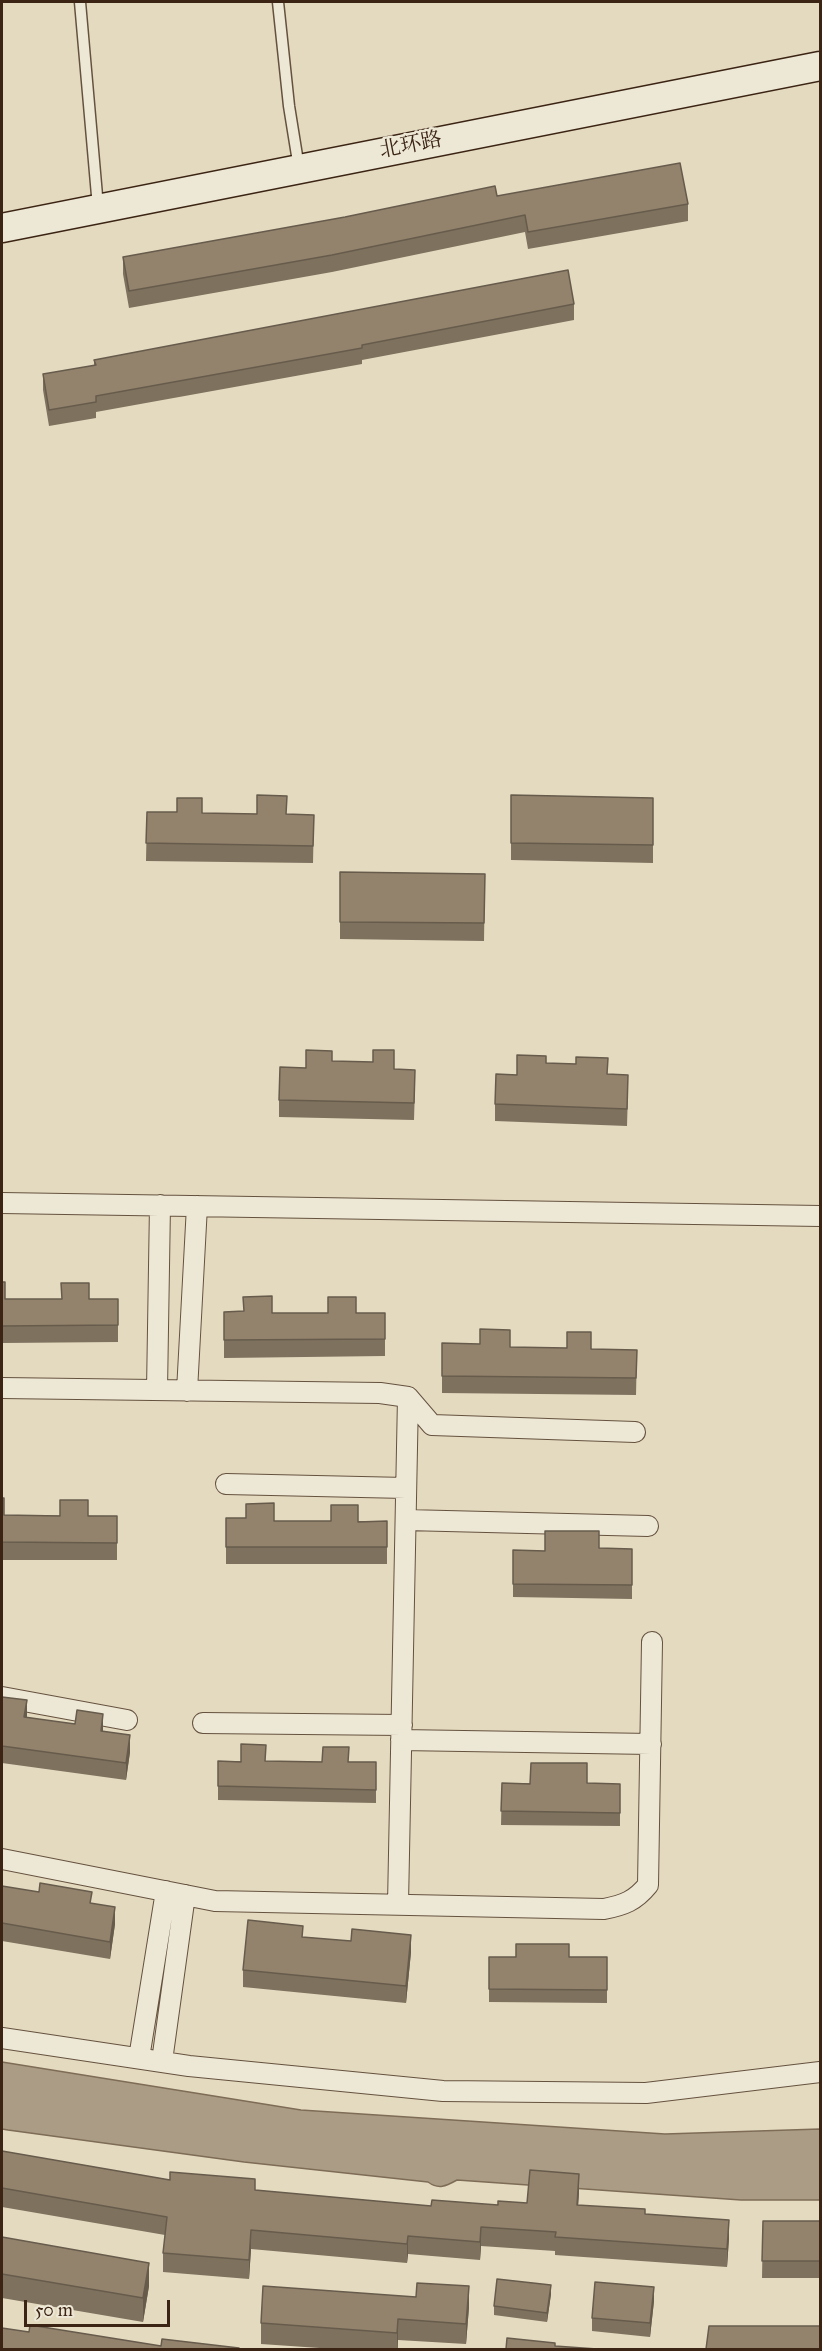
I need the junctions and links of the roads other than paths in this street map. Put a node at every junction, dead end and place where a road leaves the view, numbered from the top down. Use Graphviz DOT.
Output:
graph roads {
  1 [pos="80,2"];
  2 [pos="278,2"];
  3 [pos="820,66"];
  4 [pos="299,169"];
  5 [pos="98,208"];
  6 [pos="2,228"];
  7 [pos="2,1203"];
  8 [pos="160,1205"];
  9 [pos="197,1206"];
  10 [pos="820,1216"];
  11 [pos="2,1388"];
  12 [pos="157,1390"];
  13 [pos="187,1391"];
  14 [pos="408,1397"];
  15 [pos="635,1432"];
  16 [pos="226,1484"];
  17 [pos="406,1488"];
  18 [pos="405,1520"];
  19 [pos="648,1526"];
  20 [pos="652,1642"];
  21 [pos="2,1697"];
  22 [pos="127,1720"];
  23 [pos="203,1723"];
  24 [pos="401,1733"];
  25 [pos="651,1744"];
  26 [pos="2,1859"];
  27 [pos="176,1893"];
  28 [pos="398,1905"];
  29 [pos="2,2038"];
  30 [pos="139,2058"];
  31 [pos="162,2061"];
  32 [pos="820,2072"];
  1 -- 5 [label="lane"];
  2 -- 4 [label="lane"];
  3 -- 4 [label="main road, 北环路"];
  4 -- 5 [label="main road, 北环路"];
  5 -- 6 [label="main road, 北环路"];
  7 -- 8 [label="street"];
  8 -- 9 [label="street"];
  8 -- 12 [label="street"];
  9 -- 10 [label="street"];
  9 -- 13 [label="street"];
  11 -- 12 [label="street"];
  12 -- 13 [label="street"];
  13 -- 14 [label="street"];
  14 -- 15 [label="street"];
  14 -- 17 [label="street"];
  16 -- 17 [label="street"];
  17 -- 18 [label="street"];
  18 -- 19 [label="street"];
  18 -- 24 [label="street"];
  20 -- 25 [label="street"];
  21 -- 22 [label="street"];
  23 -- 24 [label="street"];
  24 -- 25 [label="street"];
  24 -- 28 [label="street"];
  25 -- 28 [label="street"];
  26 -- 27 [label="street"];
  27 -- 28 [label="street"];
  27 -- 30 [label="street"];
  27 -- 31 [label="street"];
  29 -- 30 [label="street"];
  30 -- 31 [label="street"];
  31 -- 32 [label="street"];
}
